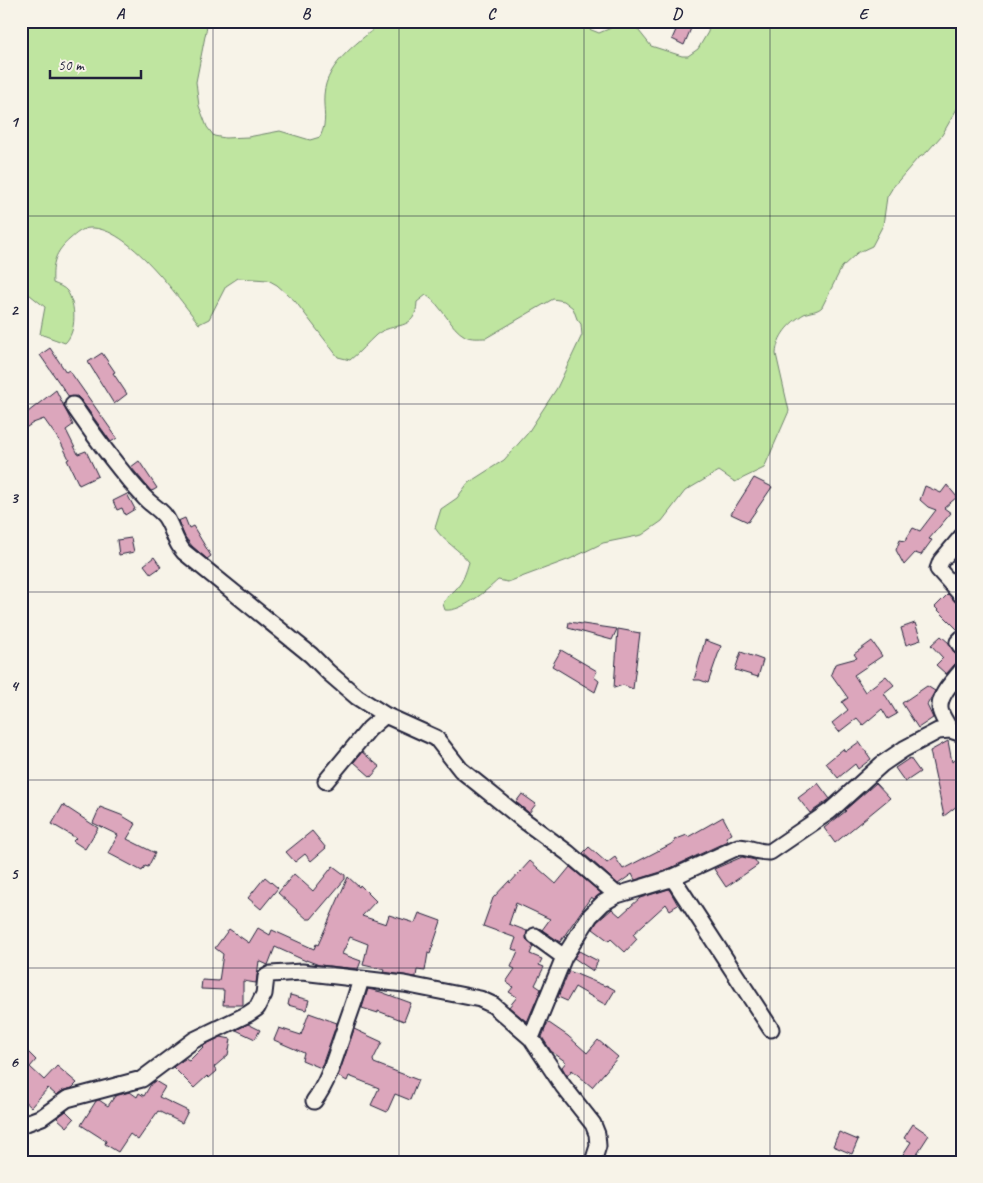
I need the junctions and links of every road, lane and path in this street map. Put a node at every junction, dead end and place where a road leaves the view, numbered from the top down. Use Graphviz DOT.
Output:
graph roads {
  1 [pos="73,405"];
  2 [pos="962,536"];
  3 [pos="962,596"];
  4 [pos="962,638"];
  5 [pos="962,648"];
  6 [pos="962,670"];
  7 [pos="386,715"];
  8 [pos="956,732"];
  9 [pos="326,781"];
  10 [pos="672,877"];
  11 [pos="617,895"];
  12 [pos="535,936"];
  13 [pos="564,957"];
  14 [pos="361,979"];
  15 [pos="771,1029"];
  16 [pos="531,1038"];
  17 [pos="314,1101"];
  18 [pos="21,1125"];
  19 [pos="593,1162"];
  1 -- 7 [label="street"];
  2 -- 3 [label="street"];
  4 -- 5 [label="street"];
  6 -- 8 [label="street"];
  7 -- 9 [label="street"];
  7 -- 11 [label="street"];
  8 -- 10 [label="street"];
  10 -- 11 [label="street"];
  10 -- 15 [label="street"];
  11 -- 13 [label="street"];
  12 -- 13 [label="street"];
  13 -- 16 [label="street"];
  14 -- 16 [label="street"];
  14 -- 17 [label="street"];
  14 -- 18 [label="street"];
  16 -- 19 [label="street"];
}
